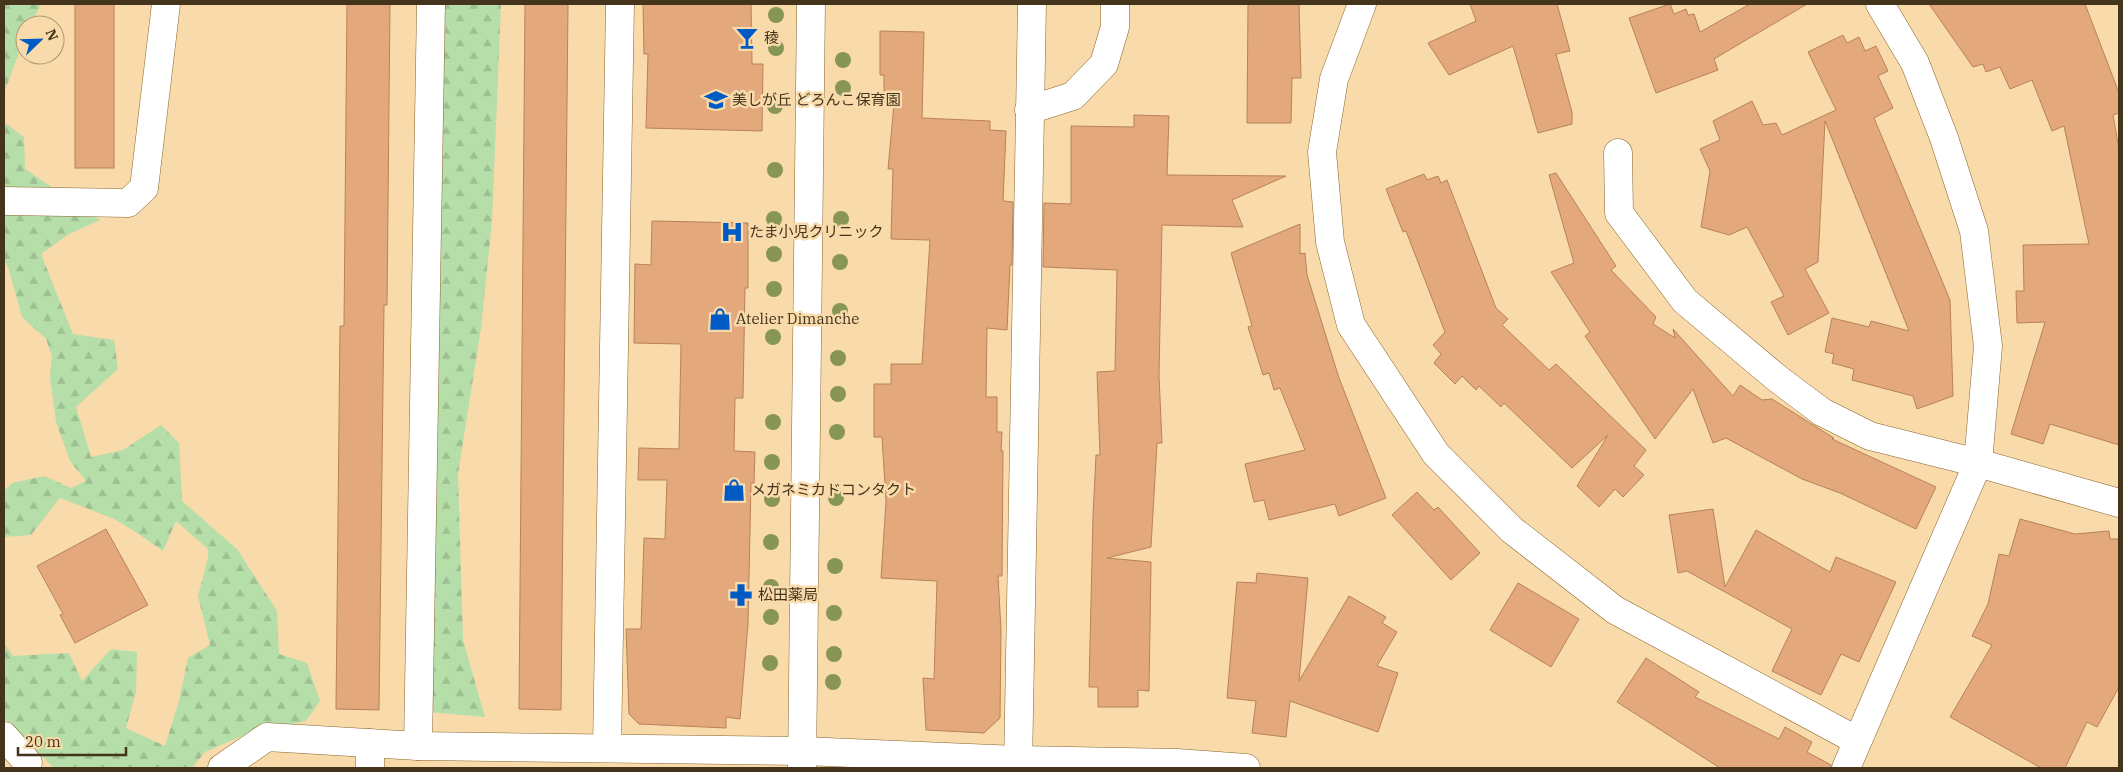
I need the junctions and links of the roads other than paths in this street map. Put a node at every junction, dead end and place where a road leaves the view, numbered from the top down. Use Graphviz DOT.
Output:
graph roads {
  1 [pos="166,4"];
  2 [pos="431,4"];
  3 [pos="620,4"];
  4 [pos="811,4"];
  5 [pos="1032,4"];
  6 [pos="1115,4"];
  7 [pos="1362,4"];
  8 [pos="1880,4"];
  9 [pos="1029,110"];
  10 [pos="1618,153"];
  11 [pos="4,201"];
  12 [pos="1978,463"];
  13 [pos="2119,503"];
  14 [pos="4,736"];
  15 [pos="1856,740"];
  16 [pos="418,746"];
  17 [pos="607,748"];
  18 [pos="370,756"];
  19 [pos="551,758"];
  20 [pos="803,760"];
  21 [pos="28,762"];
  22 [pos="1019,764"];
  23 [pos="222,768"];
  24 [pos="1246,768"];
  25 [pos="1846,768"];
  1 -- 11 [label="street"];
  2 -- 16 [label="street"];
  3 -- 17 [label="street"];
  4 -- 20 [label="street"];
  5 -- 9 [label="street"];
  6 -- 9 [label="street"];
  7 -- 15 [label="street"];
  8 -- 12 [label="street"];
  9 -- 22 [label="street"];
  10 -- 12 [label="street"];
  12 -- 13 [label="street"];
  12 -- 15 [label="street"];
  14 -- 21 [label="street"];
  15 -- 25 [label="street"];
  16 -- 18 [label="street"];
  16 -- 19 [label="street"];
  17 -- 19 [label="street"];
  17 -- 20 [label="street"];
  18 -- 23 [label="street"];
  20 -- 22 [label="street"];
  22 -- 24 [label="street"];
}
